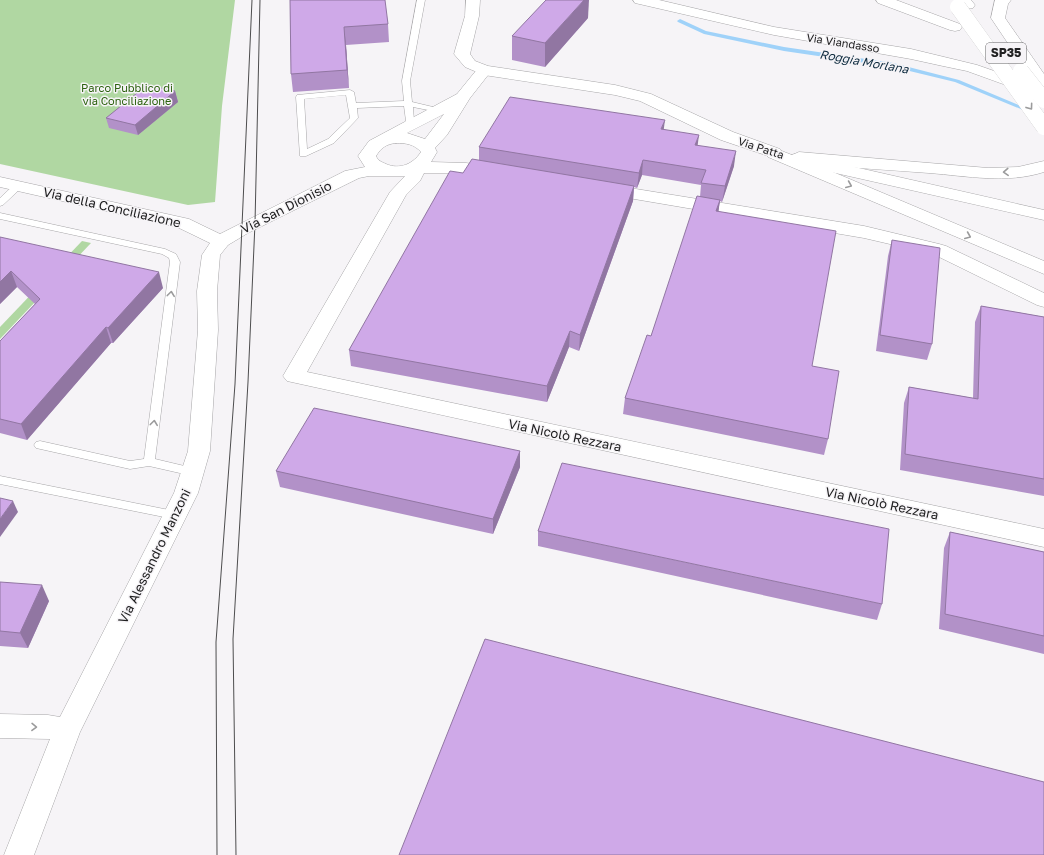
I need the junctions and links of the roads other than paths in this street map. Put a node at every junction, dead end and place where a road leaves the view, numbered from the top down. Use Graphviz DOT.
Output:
graph roads {
  1 [pos="421,0"];
  2 [pos="473,0"];
  3 [pos="484,0"];
  4 [pos="640,0"];
  5 [pos="883,0"];
  6 [pos="1004,0"];
  7 [pos="961,3"];
  8 [pos="472,16"];
  9 [pos="955,27"];
  10 [pos="484,70"];
  11 [pos="1044,85"];
  12 [pos="1044,95"];
  13 [pos="463,96"];
  14 [pos="1044,100"];
  15 [pos="411,104"];
  16 [pos="352,106"];
  17 [pos="445,107"];
  18 [pos="431,115"];
  19 [pos="444,126"];
  20 [pos="404,127"];
  21 [pos="1044,127"];
  22 [pos="383,141"];
  23 [pos="428,150"];
  24 [pos="774,154"];
  25 [pos="367,156"];
  26 [pos="1044,166"];
  27 [pos="467,167"];
  28 [pos="417,168"];
  29 [pos="351,175"];
  30 [pos="513,175"];
  31 [pos="394,178"];
  32 [pos="0,182"];
  33 [pos="18,186"];
  34 [pos="590,187"];
  35 [pos="0,202"];
  36 [pos="1044,215"];
  37 [pos="0,216"];
  38 [pos="221,241"];
  39 [pos="1044,268"];
  40 [pos="1044,301"];
  41 [pos="40,445"];
  42 [pos="149,462"];
  43 [pos="193,472"];
  44 [pos="0,480"];
  45 [pos="174,515"];
  46 [pos="1044,538"];
  47 [pos="0,726"];
  48 [pos="67,730"];
  49 [pos="19,855"];
  1 -- 15 [label="lane"];
  2 -- 8 [label="main road"];
  3 -- 8 [label="main road"];
  4 -- 12 [label="main road, Via Viandasso"];
  5 -- 9 [label="main road"];
  6 -- 11 [label="main road"];
  7 -- 14 [label="main road, SP35, bridge"];
  7 -- 21 [label="main road, one-way, bridge"];
  8 -- 10 [label="main road"];
  10 -- 13 [label="main road"];
  10 -- 24 [label="main road, Via Patta"];
  13 -- 17 [label="main road"];
  13 -- 19 [label="main road"];
  15 -- 16 [label="lane"];
  15 -- 17 [label="lane"];
  15 -- 18 [label="lane"];
  15 -- 20 [label="lane"];
  16 -- 16 [label="lane"];
  17 -- 18 [label="main road"];
  18 -- 19 [label="lane"];
  18 -- 20 [label="main road"];
  19 -- 23 [label="main road"];
  20 -- 22 [label="main road"];
  22 -- 23 [label="main road"];
  22 -- 25 [label="main road"];
  23 -- 27 [label="main road"];
  23 -- 28 [label="main road"];
  26 -- 24 [label="main road, one-way"];
  24 -- 36 [label="main road, Via Patta"];
  24 -- 39 [label="main road, one-way"];
  25 -- 29 [label="main road, Via San Dionisio"];
  25 -- 31 [label="main road"];
  27 -- 28 [label="main road"];
  27 -- 30 [label="main road"];
  28 -- 31 [label="main road, Via Nicolò Rezzara"];
  29 -- 31 [label="main road, Via San Dionisio"];
  29 -- 38 [label="main road, Via San Dionisio"];
  31 -- 46 [label="main road, Via Nicolò Rezzara"];
  32 -- 33 [label="main road, Via della Conciliazione"];
  33 -- 35 [label="lane"];
  33 -- 38 [label="main road, Via della Conciliazione"];
  34 -- 40 [label="main road"];
  42 -- 37 [label="lane, one-way"];
  38 -- 43 [label="main road, Via Alessandro Manzoni"];
  41 -- 42 [label="lane"];
  42 -- 43 [label="lane"];
  43 -- 45 [label="main road, Via Alessandro Manzoni"];
  44 -- 45 [label="lane"];
  45 -- 48 [label="main road, Via Alessandro Manzoni"];
  47 -- 48 [label="main road, one-way"];
  48 -- 49 [label="main road, Via Alessandro Manzoni"];
}
